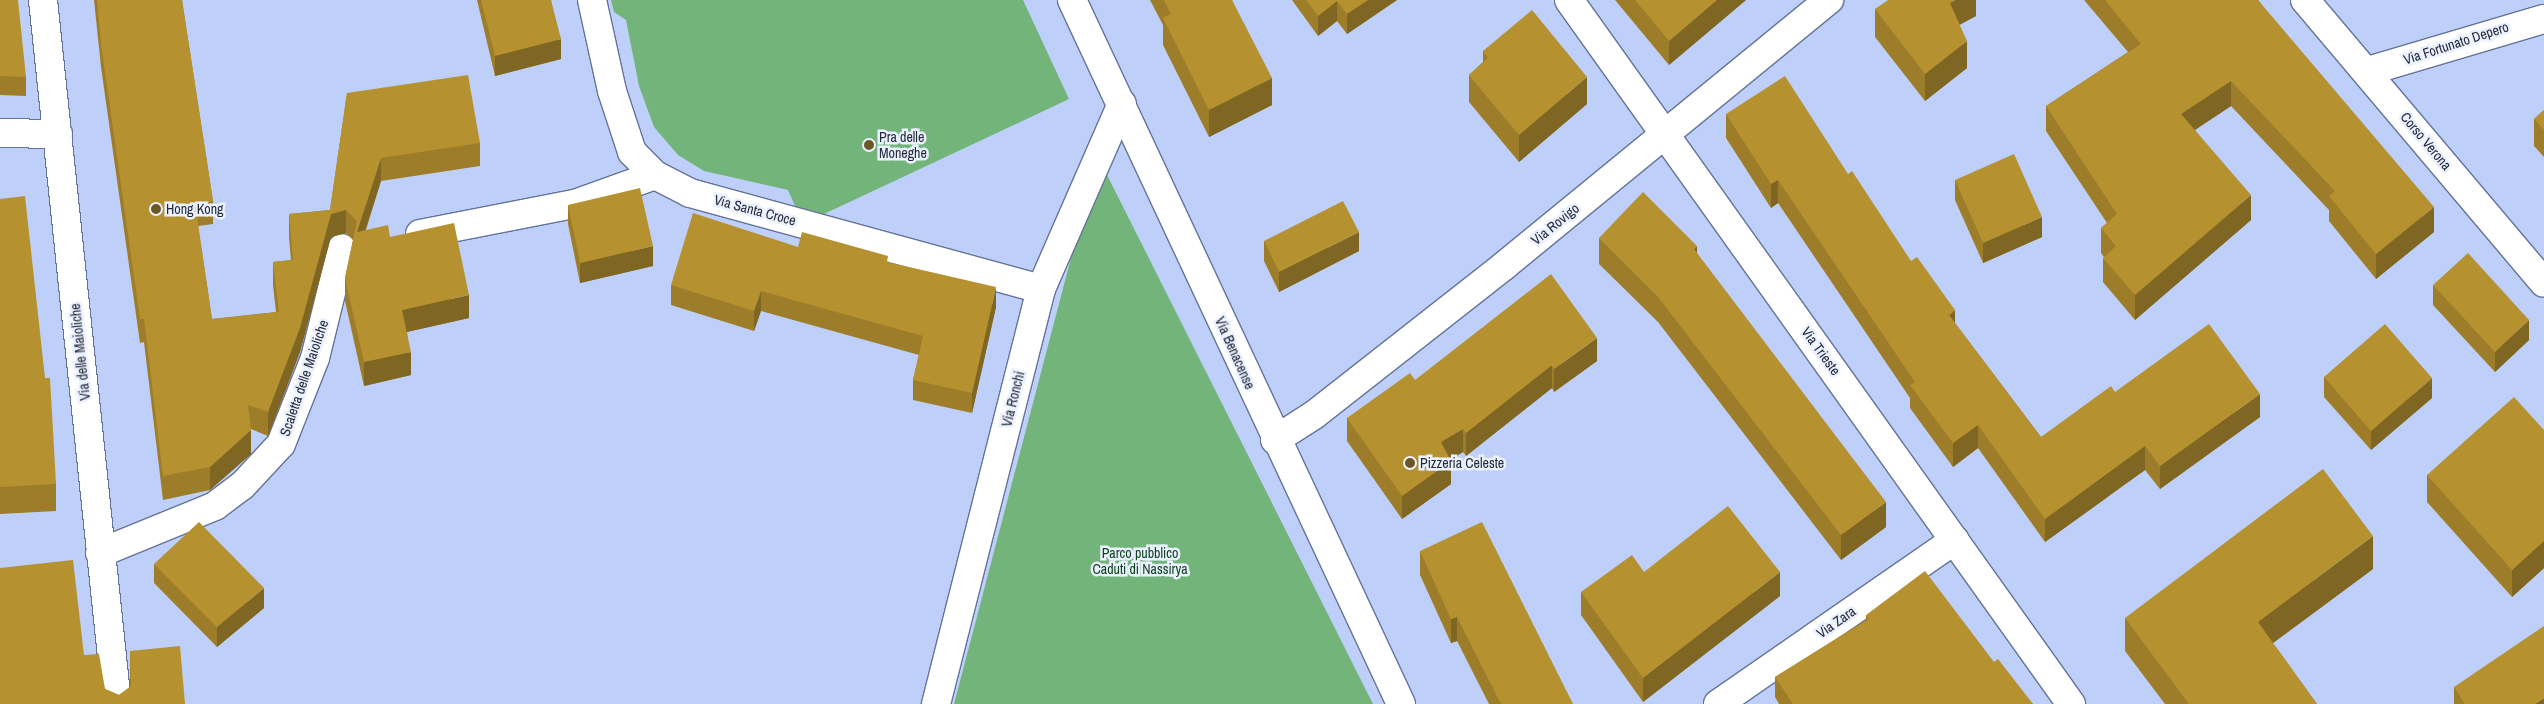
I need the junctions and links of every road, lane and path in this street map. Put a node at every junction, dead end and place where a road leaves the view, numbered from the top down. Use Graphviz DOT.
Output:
graph roads {
  1 [pos="43,0"];
  2 [pos="592,0"];
  3 [pos="1072,0"];
  4 [pos="1568,0"];
  5 [pos="1830,0"];
  6 [pos="2306,0"];
  7 [pos="2544,19"];
  8 [pos="2368,71"];
  9 [pos="1122,104"];
  10 [pos="0,133"];
  11 [pos="58,134"];
  12 [pos="1666,135"];
  13 [pos="655,175"];
  14 [pos="410,236"];
  15 [pos="342,248"];
  16 [pos="2544,283"];
  17 [pos="1041,289"];
  18 [pos="1274,440"];
  19 [pos="1954,540"];
  20 [pos="100,553"];
  21 [pos="1724,702"];
  22 [pos="117,704"];
  23 [pos="936,704"];
  24 [pos="1402,704"];
  25 [pos="2071,704"];
  1 -- 11 [label="street, Via delle Maioliche"];
  2 -- 13 [label="street, Via Santa Croce"];
  3 -- 9 [label="street, Via Benacense"];
  4 -- 12 [label="street, Via Trieste"];
  5 -- 12 [label="street, Via Rovigo"];
  6 -- 8 [label="street, Corso Verona"];
  7 -- 8 [label="street, Via Fortunato Depero"];
  8 -- 16 [label="street, Corso Verona"];
  9 -- 17 [label="street, Via Ronchi"];
  9 -- 18 [label="street, Via Benacense"];
  10 -- 11 [label="street"];
  11 -- 20 [label="street, Via delle Maioliche"];
  12 -- 18 [label="street, Via Rovigo"];
  12 -- 19 [label="street, Via Trieste"];
  13 -- 14 [label="street"];
  13 -- 17 [label="street, Via Santa Croce"];
  15 -- 20 [label="street, Scaletta delle Maioliche"];
  17 -- 23 [label="street, Via Ronchi"];
  18 -- 24 [label="street, Via Benacense"];
  19 -- 21 [label="street, Via Zara"];
  19 -- 25 [label="street, Via Trieste"];
  20 -- 22 [label="street, Via delle Maioliche"];
}
